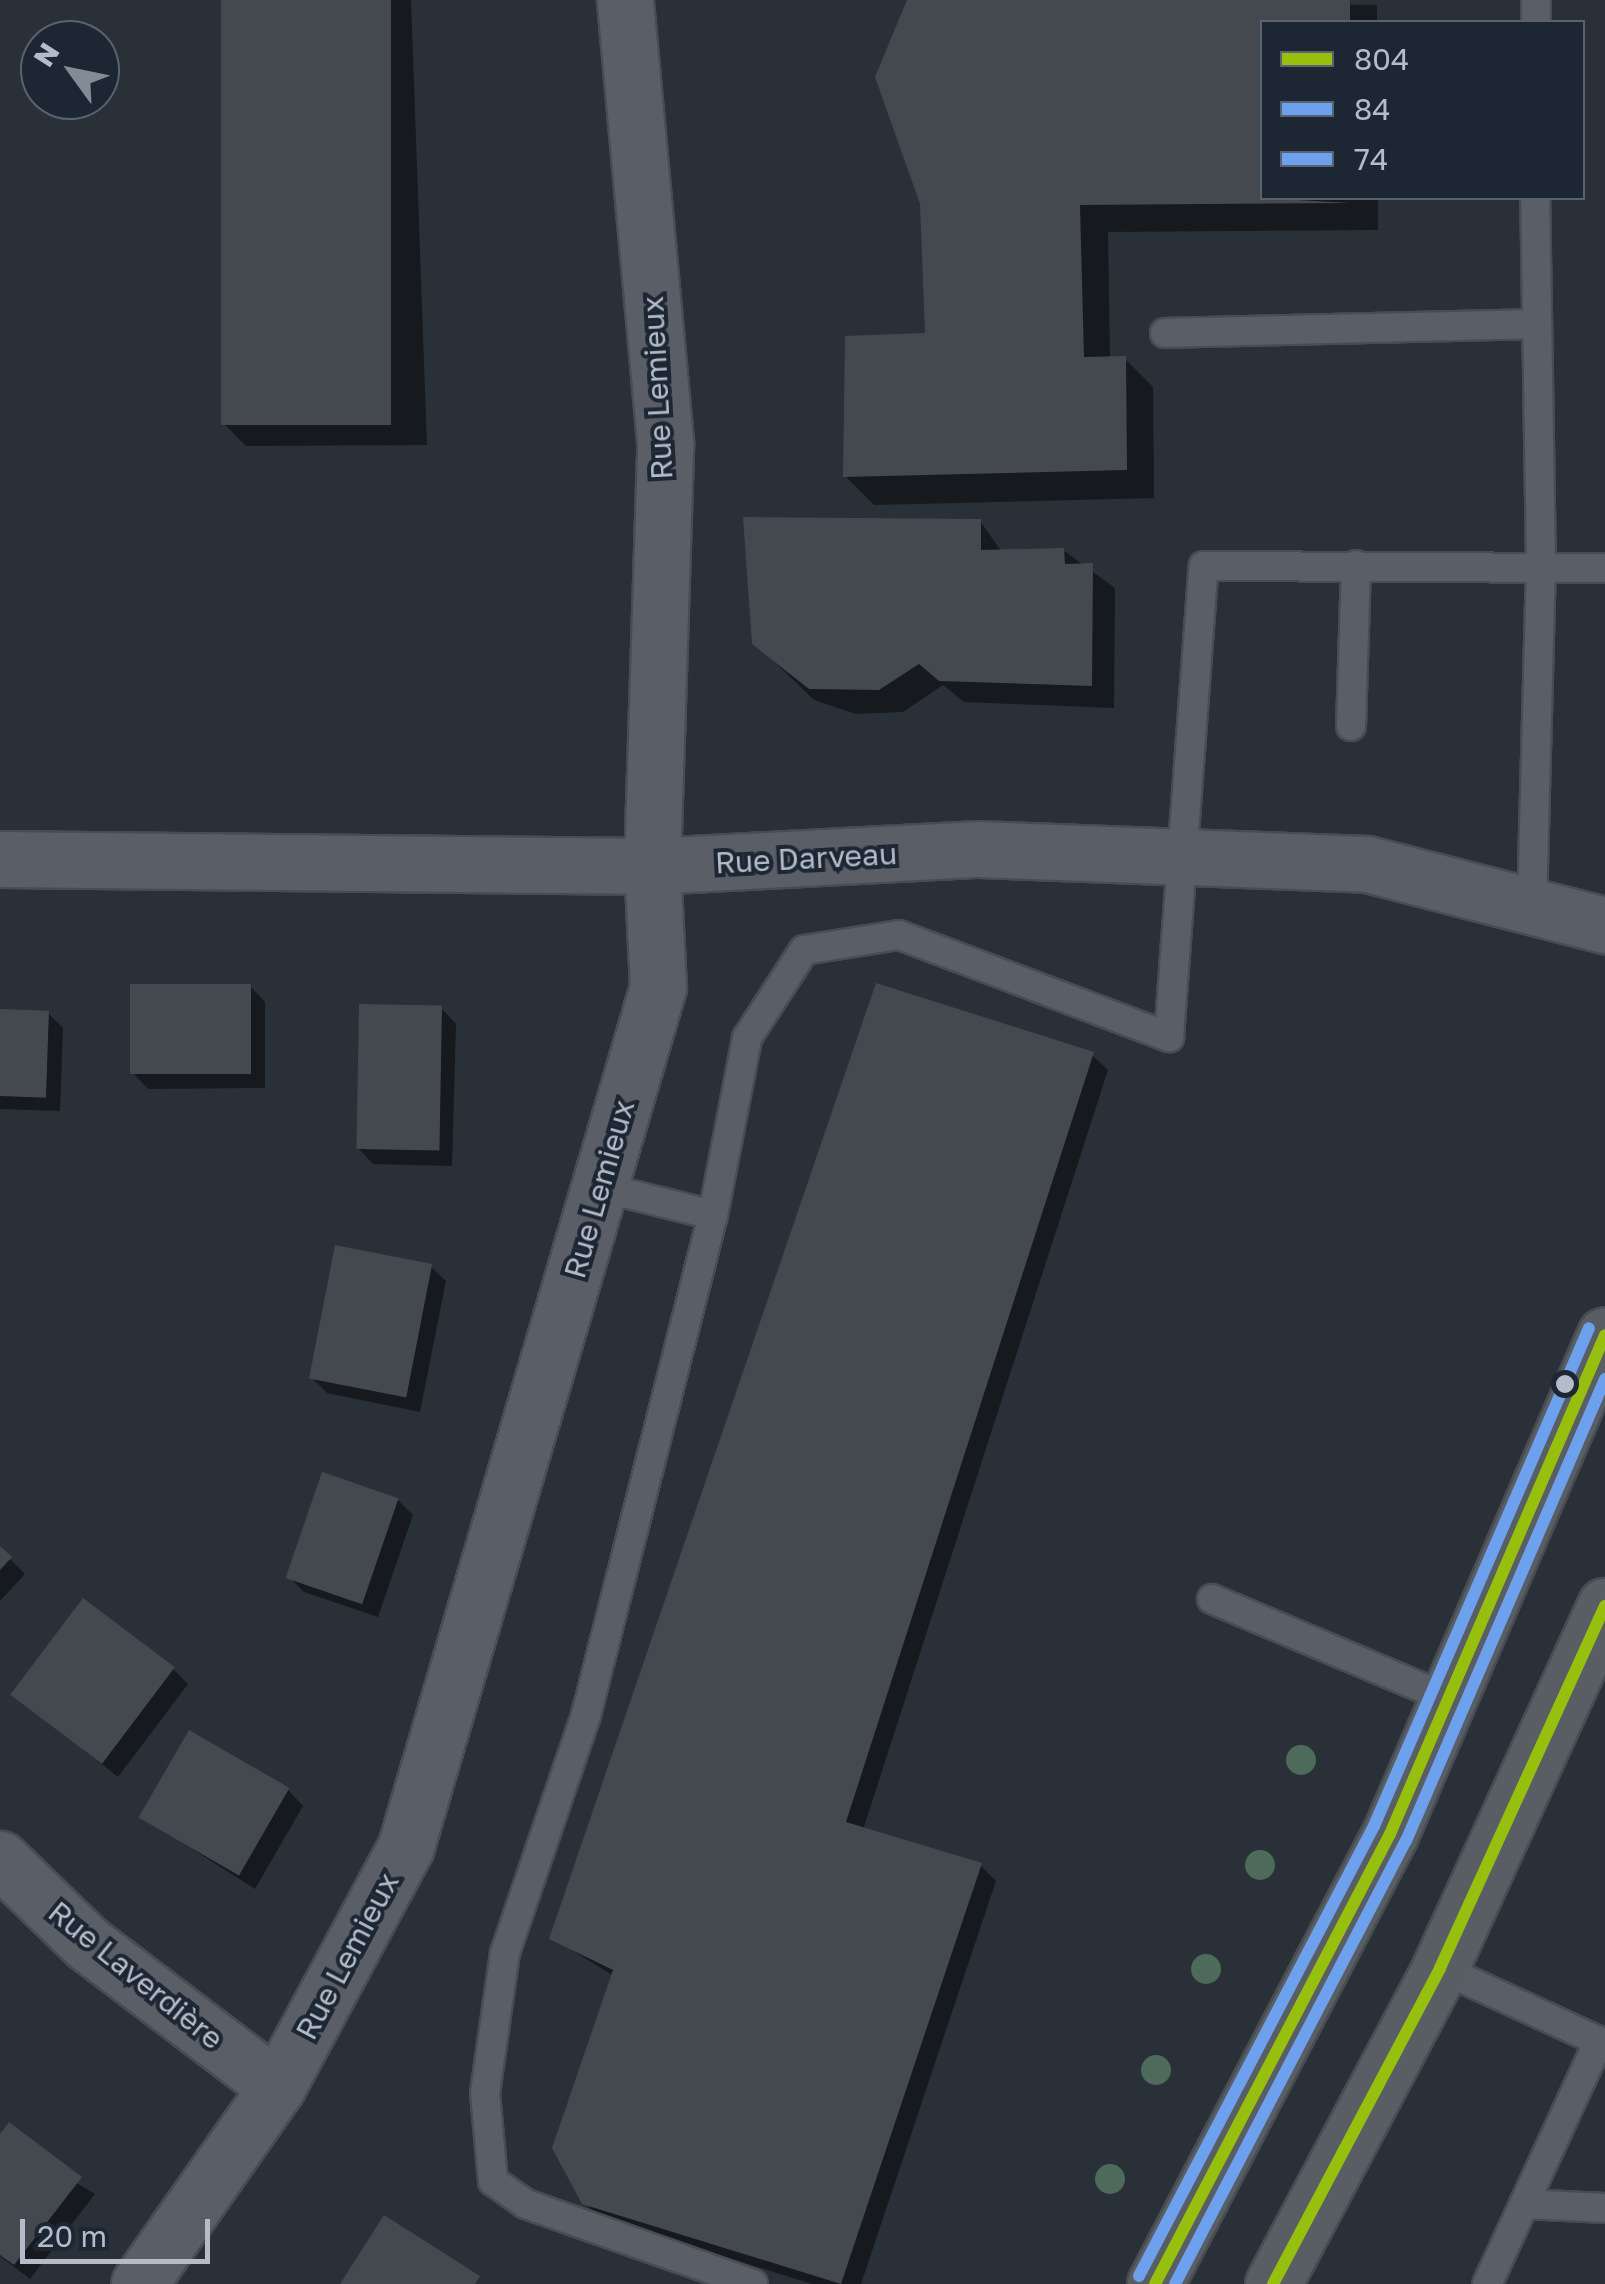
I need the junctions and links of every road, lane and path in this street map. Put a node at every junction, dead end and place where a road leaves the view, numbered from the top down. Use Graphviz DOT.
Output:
graph roads {
  1 [pos="625,0"];
  2 [pos="1535,200"];
  3 [pos="1534,324"];
  4 [pos="1166,334"];
  5 [pos="1356,565"];
  6 [pos="1540,566"];
  7 [pos="1605,568"];
  8 [pos="1351,726"];
  9 [pos="1189,858"];
  10 [pos="0,860"];
  11 [pos="652,866"];
  12 [pos="1532,907"];
  13 [pos="1605,925"];
  14 [pos="600,1187"];
  15 [pos="713,1215"];
  16 [pos="1605,1335"];
  17 [pos="1212,1599"];
  18 [pos="1605,1606"];
  19 [pos="1449,1699"];
  20 [pos="0,1859"];
  21 [pos="1440,1968"];
  22 [pos="1602,2040"];
  23 [pos="277,2087"];
  24 [pos="1524,2204"];
  25 [pos="1605,2208"];
  26 [pos="139,2284"];
  27 [pos="754,2284"];
  28 [pos="1155,2284"];
  29 [pos="1273,2284"];
  30 [pos="1487,2284"];
  1 -- 11 [label="street, Rue Lemieux"];
  2 -- 3 [label="lane"];
  3 -- 4 [label="lane"];
  3 -- 6 [label="lane"];
  5 -- 6 [label="lane"];
  5 -- 8 [label="lane"];
  5 -- 9 [label="lane"];
  6 -- 7 [label="lane"];
  6 -- 12 [label="lane"];
  9 -- 11 [label="street, Rue Darveau"];
  9 -- 12 [label="street, Rue Darveau"];
  9 -- 15 [label="lane"];
  10 -- 11 [label="street, Rue Darveau"];
  11 -- 14 [label="street, Rue Lemieux"];
  12 -- 13 [label="street, Rue Darveau"];
  14 -- 15 [label="lane"];
  14 -- 23 [label="street, Rue Lemieux"];
  15 -- 27 [label="lane"];
  16 -- 19 [label="main road"];
  17 -- 19 [label="lane"];
  18 -- 21 [label="main road"];
  19 -- 28 [label="main road"];
  20 -- 23 [label="street, Rue Laverdière"];
  21 -- 22 [label="lane"];
  21 -- 29 [label="main road"];
  22 -- 24 [label="lane"];
  23 -- 26 [label="street, Rue Lemieux"];
  24 -- 25 [label="lane"];
  24 -- 30 [label="lane"];
}
